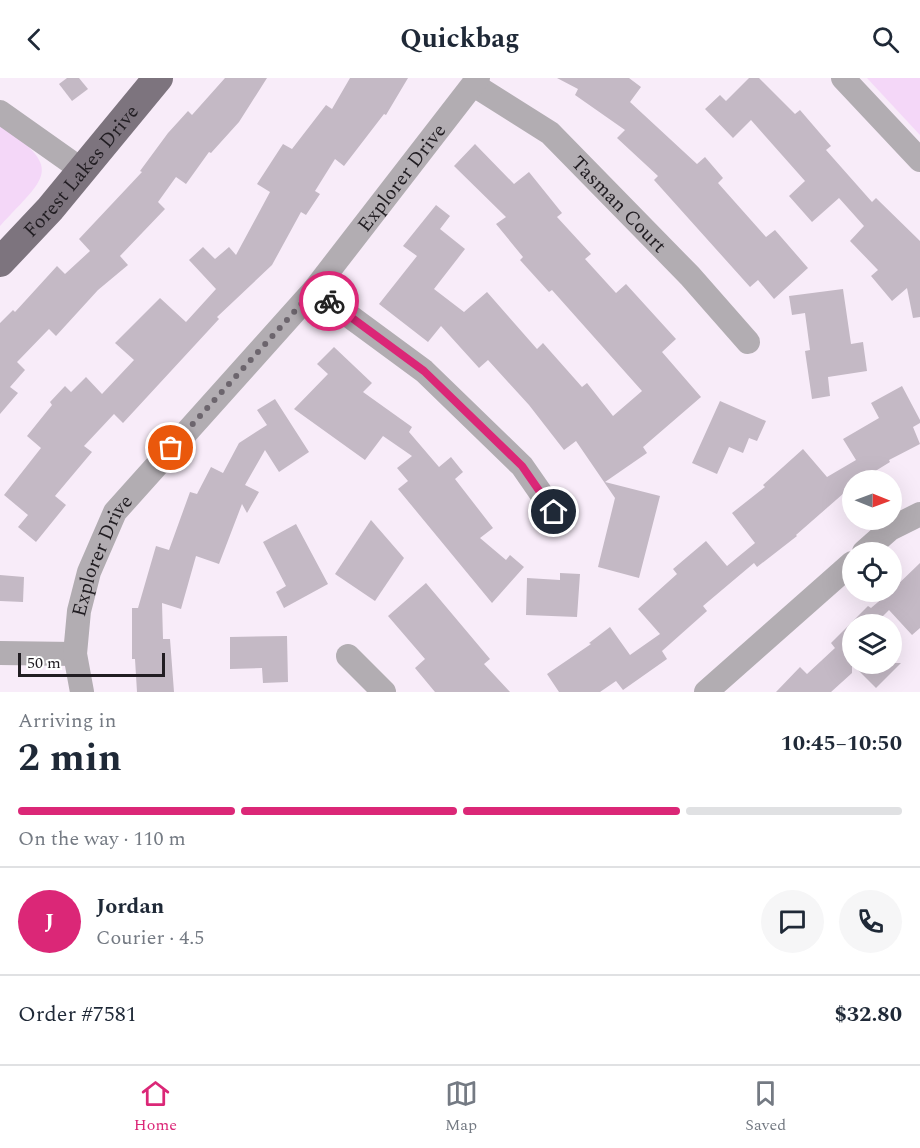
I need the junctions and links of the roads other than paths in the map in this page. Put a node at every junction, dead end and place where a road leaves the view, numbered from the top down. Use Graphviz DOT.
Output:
graph roads {
  1 [pos="138,78"];
  2 [pos="158,78"];
  3 [pos="843,78"];
  4 [pos="476,82"];
  5 [pos="0,112"];
  6 [pos="920,160"];
  7 [pos="76,166"];
  8 [pos="0,237"];
  9 [pos="0,262"];
  10 [pos="314,290"];
  11 [pos="748,342"];
  12 [pos="554,512"];
  13 [pos="920,514"];
  14 [pos="875,542"];
  15 [pos="842,572"];
  16 [pos="0,653"];
  17 [pos="75,654"];
  18 [pos="348,656"];
  19 [pos="82,692"];
  20 [pos="384,692"];
  21 [pos="706,692"];
  1 -- 7 [label="main road, Forest Lakes Drive"];
  2 -- 7 [label="main road, Forest Lakes Drive"];
  3 -- 6 [label="street"];
  4 -- 10 [label="street, Explorer Drive"];
  4 -- 11 [label="street, Tasman Court"];
  5 -- 7 [label="street"];
  7 -- 8 [label="main road, Forest Lakes Drive"];
  7 -- 9 [label="main road, Forest Lakes Drive"];
  10 -- 12 [label="street"];
  10 -- 17 [label="street, Explorer Drive"];
  13 -- 14 [label="street"];
  15 -- 21 [label="street"];
  16 -- 17 [label="street"];
  17 -- 19 [label="street, Explorer Drive"];
  18 -- 20 [label="street"];
}
